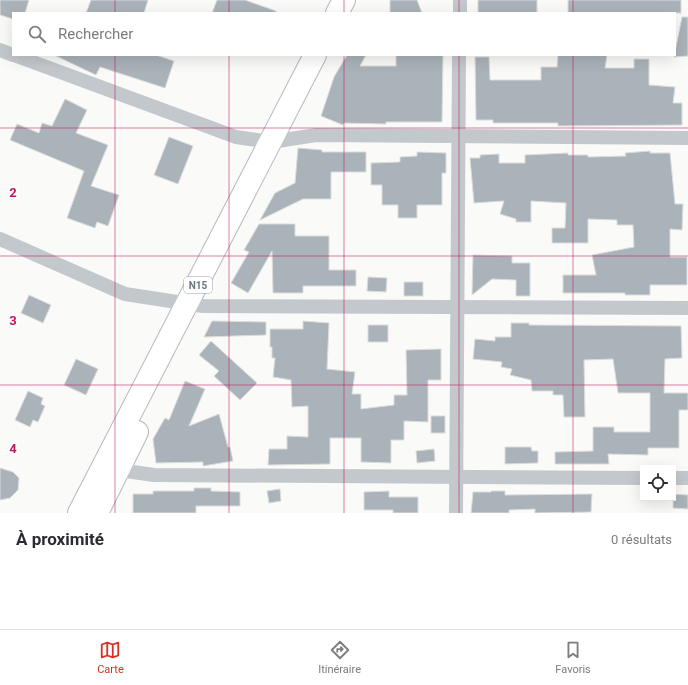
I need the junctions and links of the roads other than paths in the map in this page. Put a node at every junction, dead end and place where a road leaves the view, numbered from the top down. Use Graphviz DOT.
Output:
graph roads {
  1 [pos="344,0"];
  2 [pos="358,0"];
  3 [pos="460,0"];
  4 [pos="338,12"];
  5 [pos="352,12"];
  6 [pos="460,12"];
  7 [pos="0,50"];
  8 [pos="12,54"];
  9 [pos="17,56"];
  10 [pos="315,56"];
  11 [pos="330,56"];
  12 [pos="459,56"];
  13 [pos="458,137"];
  14 [pos="688,138"];
  15 [pos="280,140"];
  16 [pos="0,239"];
  17 [pos="196,305"];
  18 [pos="458,307"];
  19 [pos="688,308"];
  20 [pos="110,468"];
  21 [pos="456,477"];
  22 [pos="640,478"];
  23 [pos="676,478"];
  24 [pos="688,478"];
  25 [pos="79,513"];
  26 [pos="97,513"];
  27 [pos="456,513"];
  1 -- 4 [label="highway"];
  2 -- 5 [label="highway"];
  3 -- 6 [label="street"];
  7 -- 8 [label="street"];
  9 -- 15 [label="street"];
  10 -- 15 [label="highway, N15"];
  11 -- 15 [label="highway, N15"];
  12 -- 13 [label="street"];
  13 -- 14 [label="street"];
  13 -- 15 [label="street"];
  13 -- 18 [label="street"];
  15 -- 17 [label="highway, N15"];
  16 -- 17 [label="street"];
  17 -- 18 [label="street"];
  17 -- 20 [label="highway, N15"];
  18 -- 19 [label="street"];
  18 -- 21 [label="street"];
  20 -- 21 [label="street"];
  20 -- 25 [label="highway, N15"];
  20 -- 26 [label="highway, N15"];
  21 -- 22 [label="street"];
  21 -- 27 [label="street"];
  23 -- 24 [label="street"];
}
